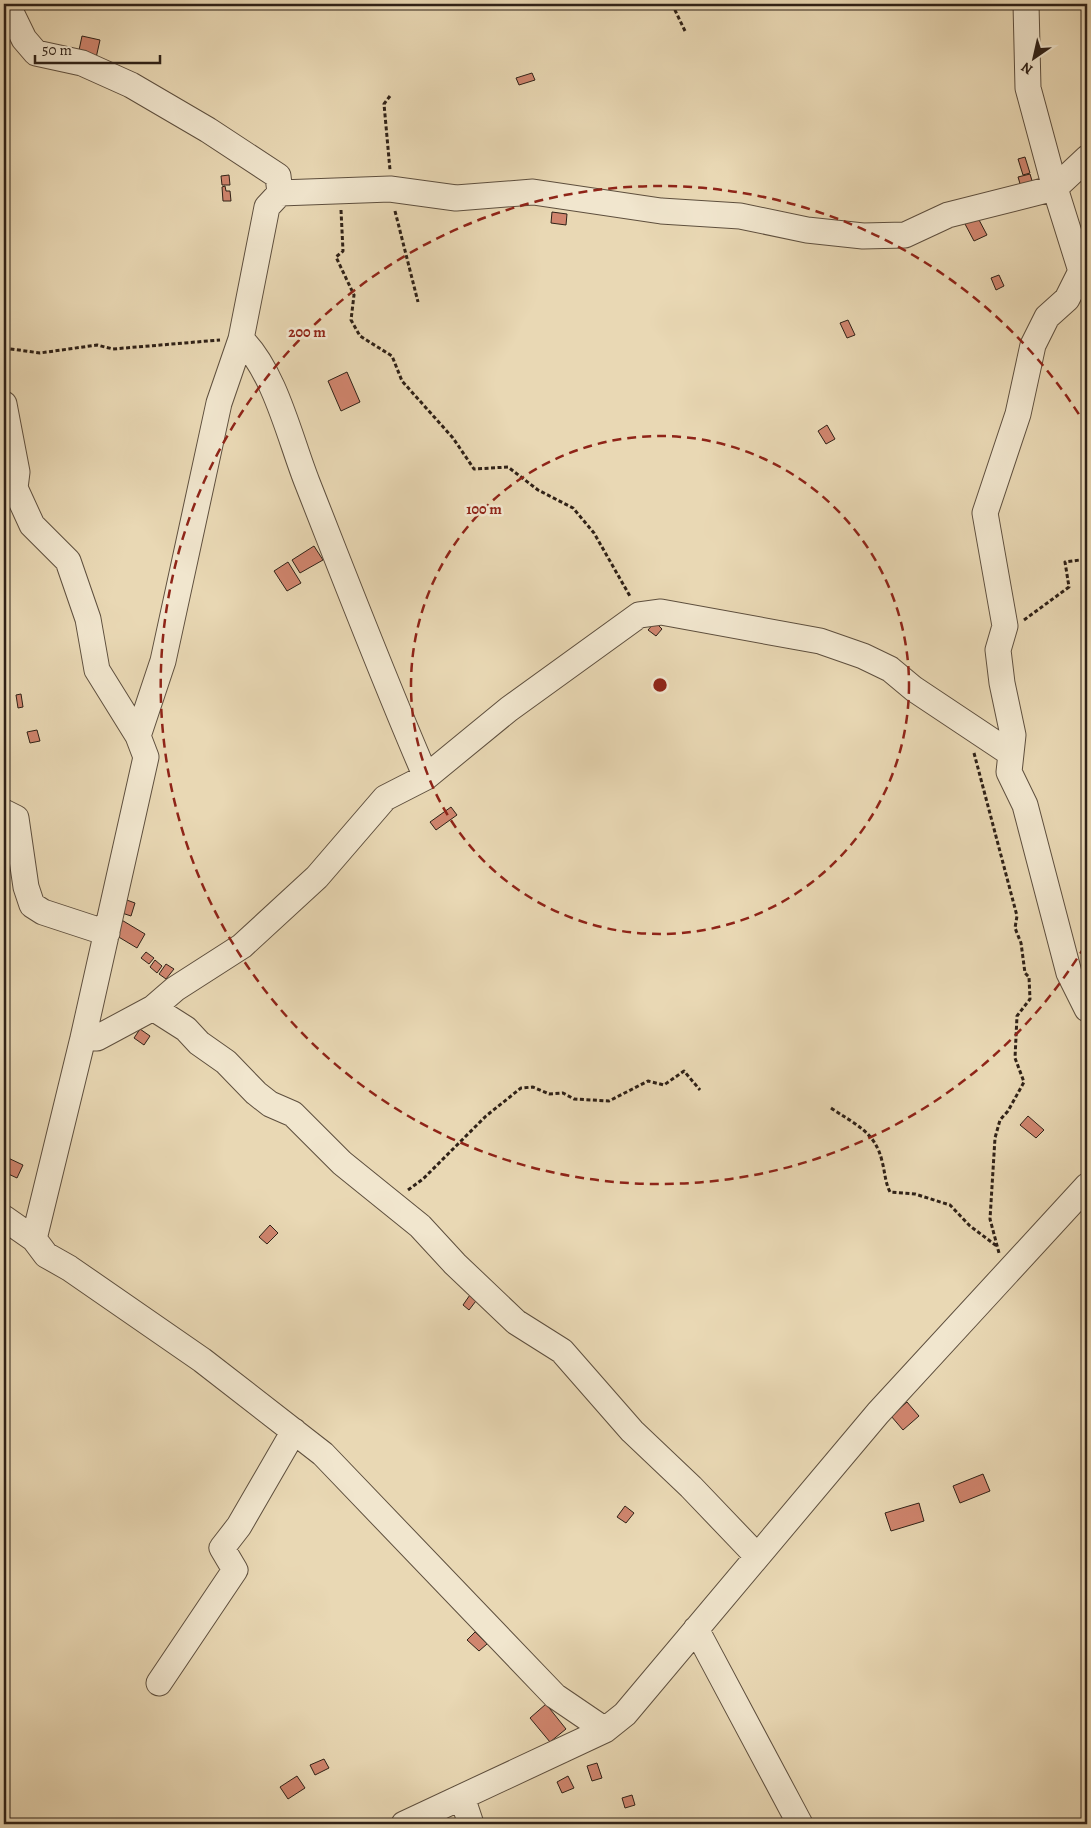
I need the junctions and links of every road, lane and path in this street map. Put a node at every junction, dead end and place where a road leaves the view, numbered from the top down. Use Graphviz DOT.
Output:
graph roads {
  1 [pos="7,4"];
  2 [pos="672,4"];
  3 [pos="1026,4"];
  4 [pos="685,31"];
  5 [pos="390,96"];
  6 [pos="1087,158"];
  7 [pos="1054,188"];
  8 [pos="390,189"];
  9 [pos="338,191"];
  10 [pos="280,193"];
  11 [pos="418,302"];
  12 [pos="241,339"];
  13 [pos="4,348"];
  14 [pos="4,404"];
  15 [pos="1087,559"];
  16 [pos="639,615"];
  17 [pos="1002,636"];
  18 [pos="970,726"];
  19 [pos="138,736"];
  20 [pos="1010,753"];
  21 [pos="426,777"];
  22 [pos="4,812"];
  23 [pos="107,933"];
  24 [pos="153,1008"];
  25 [pos="1087,1009"];
  26 [pos="84,1038"];
  27 [pos="700,1090"];
  28 [pos="831,1108"];
  29 [pos="1087,1186"];
  30 [pos="398,1208"];
  31 [pos="4,1218"];
  32 [pos="34,1239"];
  33 [pos="999,1248"];
  34 [pos="999,1283"];
  35 [pos="294,1431"];
  36 [pos="756,1556"];
  37 [pos="696,1629"];
  38 [pos="159,1683"];
  39 [pos="605,1730"];
  40 [pos="462,1797"];
  41 [pos="404,1824"];
  42 [pos="471,1824"];
  43 [pos="800,1824"];
  1 -- 10 [label="street"];
  2 -- 4 [label="path"];
  3 -- 7 [label="street"];
  5 -- 8 [label="path"];
  6 -- 7 [label="street"];
  7 -- 8 [label="street"];
  7 -- 17 [label="street"];
  8 -- 9 [label="street"];
  8 -- 11 [label="path"];
  9 -- 10 [label="street"];
  9 -- 16 [label="path"];
  10 -- 12 [label="street"];
  12 -- 13 [label="path"];
  12 -- 19 [label="street"];
  12 -- 21 [label="street"];
  14 -- 19 [label="street"];
  15 -- 17 [label="path"];
  16 -- 18 [label="street"];
  16 -- 21 [label="street"];
  17 -- 20 [label="street"];
  18 -- 20 [label="street"];
  18 -- 33 [label="path"];
  19 -- 23 [label="street"];
  20 -- 25 [label="street"];
  21 -- 24 [label="street"];
  22 -- 23 [label="street"];
  23 -- 26 [label="street"];
  24 -- 26 [label="street"];
  24 -- 30 [label="street"];
  26 -- 32 [label="street"];
  27 -- 30 [label="path"];
  28 -- 33 [label="path"];
  29 -- 34 [label="street"];
  30 -- 36 [label="street"];
  31 -- 32 [label="street"];
  32 -- 35 [label="street"];
  33 -- 34 [label="path"];
  34 -- 36 [label="street"];
  35 -- 38 [label="street"];
  35 -- 39 [label="street"];
  36 -- 37 [label="street"];
  37 -- 39 [label="street"];
  37 -- 43 [label="street"];
  39 -- 40 [label="street"];
  40 -- 41 [label="street"];
  40 -- 42 [label="street"];
}
